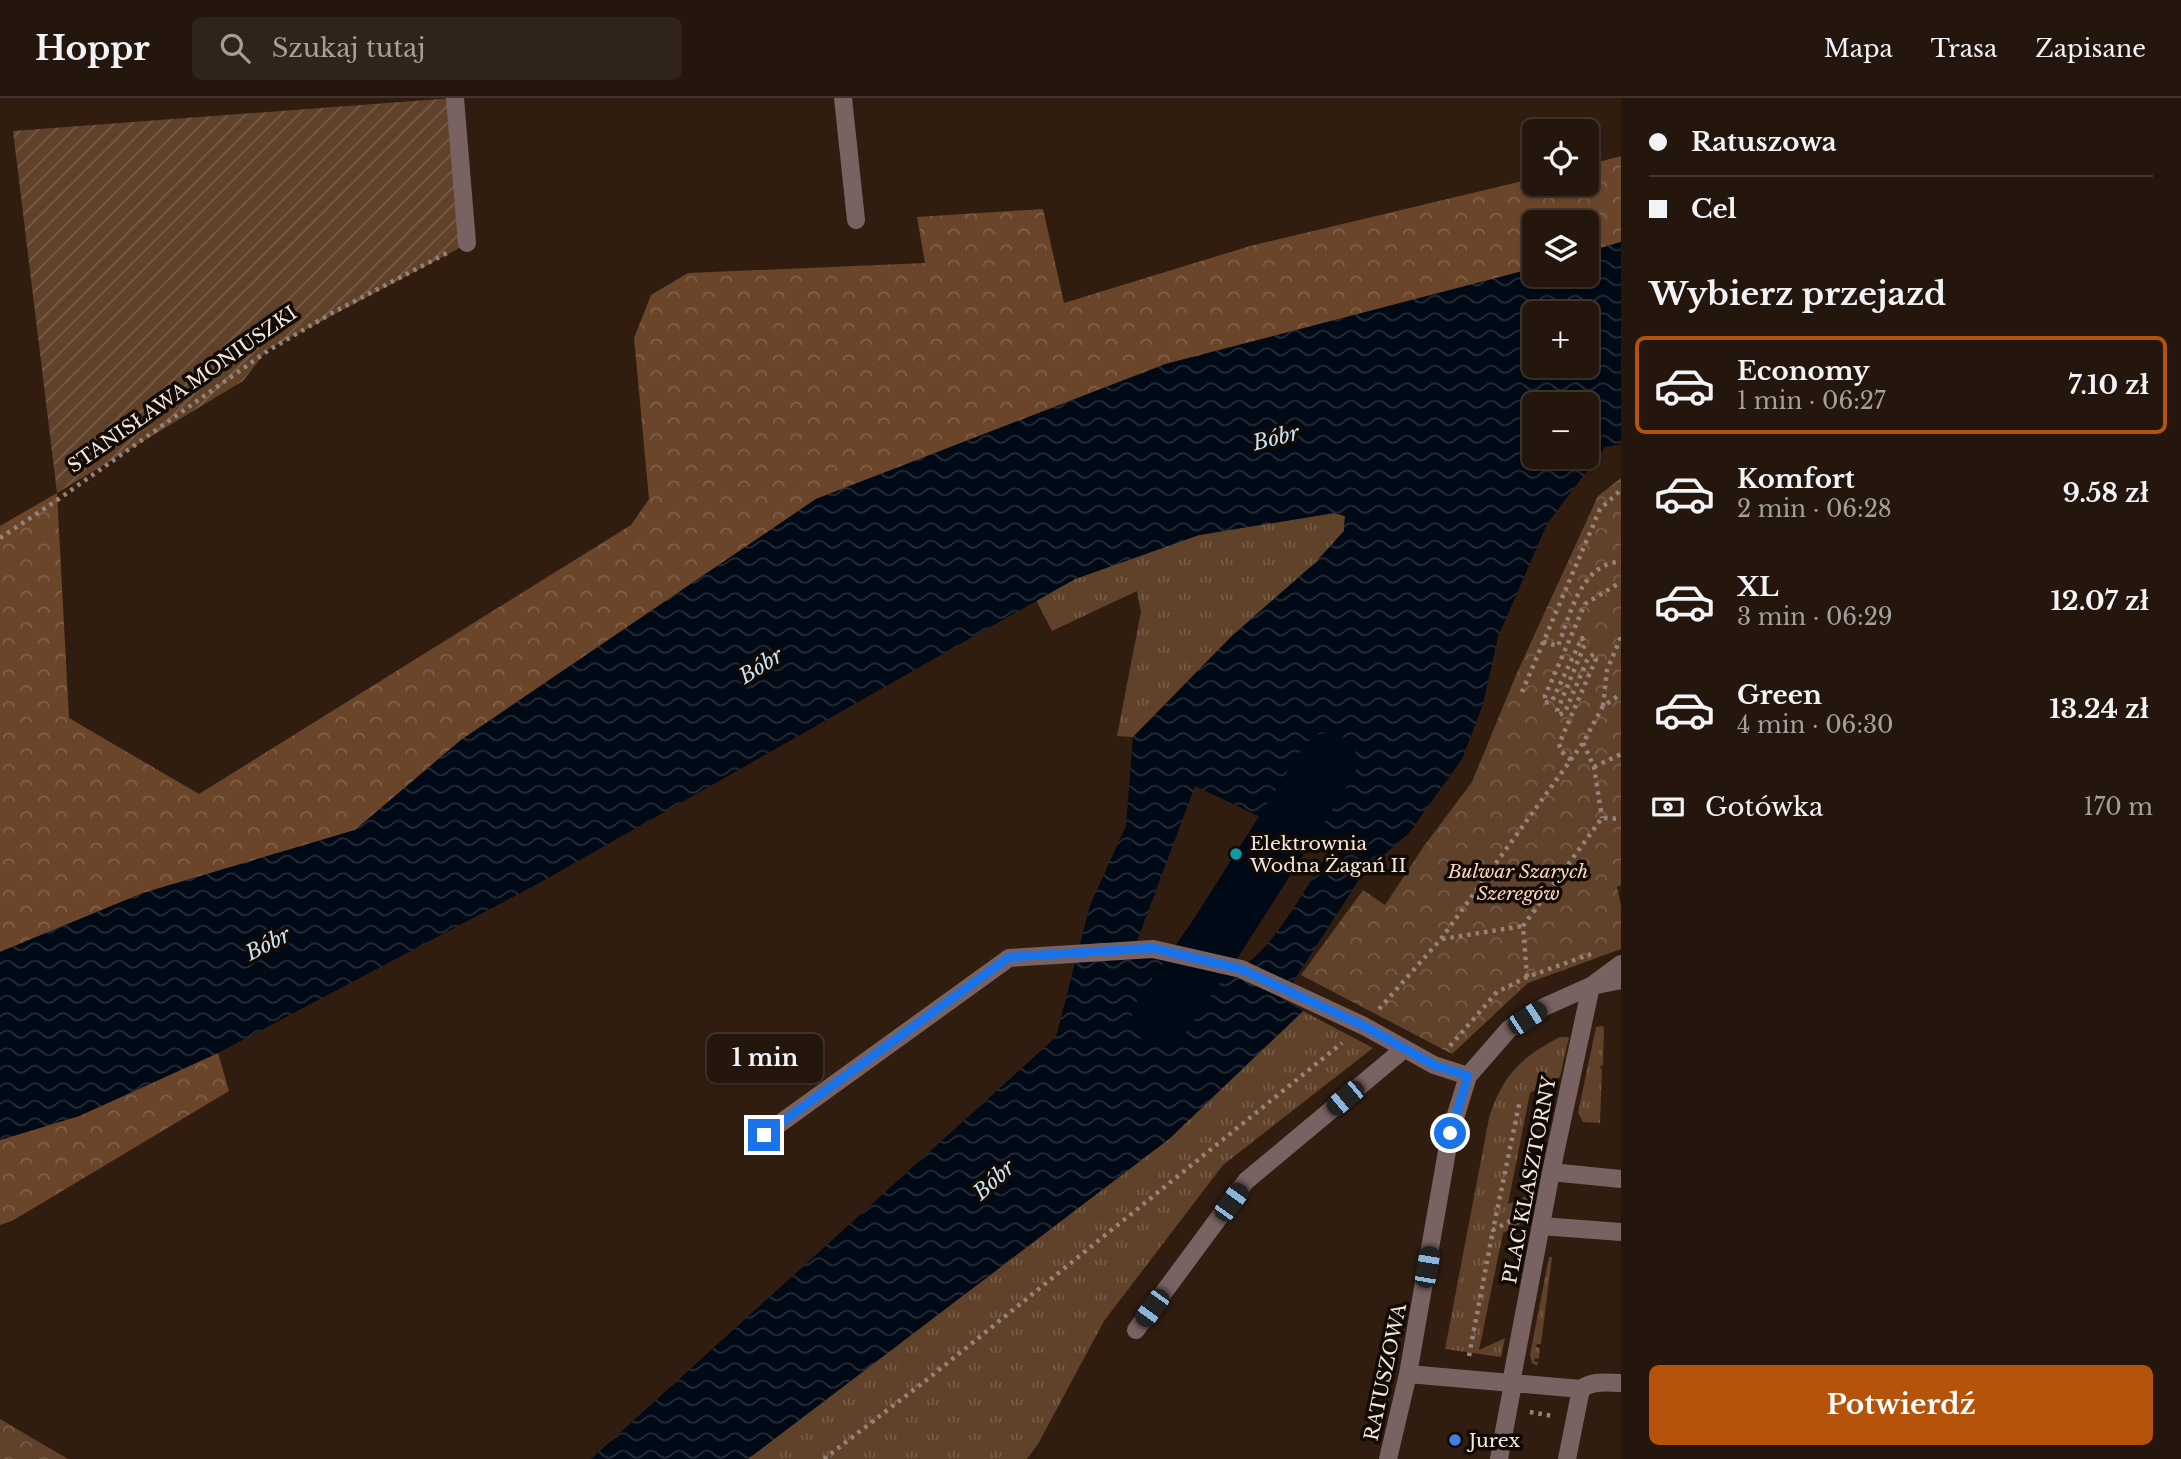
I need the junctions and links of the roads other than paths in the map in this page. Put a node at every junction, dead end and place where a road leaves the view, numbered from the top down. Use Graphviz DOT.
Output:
graph roads {
  1 [pos="455,98"];
  2 [pos="843,98"];
  3 [pos="856,220"];
  4 [pos="467,243"];
  5 [pos="1621,964"];
  6 [pos="1621,980"];
  7 [pos="1591,986"];
  8 [pos="1404,1049"];
  9 [pos="1468,1076"];
  10 [pos="764,1135"];
  11 [pos="1551,1172"];
  12 [pos="1621,1179"];
  13 [pos="1541,1226"];
  14 [pos="1621,1232"];
  15 [pos="1136,1330"];
  16 [pos="1408,1374"];
  17 [pos="1512,1383"];
  18 [pos="1621,1383"];
  19 [pos="1581,1389"];
  20 [pos="1388,1459"];
  21 [pos="1499,1459"];
  22 [pos="1567,1459"];
  1 -- 4 [label="street"];
  2 -- 3 [label="street"];
  5 -- 7 [label="street, RATUSZOWA"];
  6 -- 7 [label="street, RATUSZOWA"];
  7 -- 9 [label="street, RATUSZOWA"];
  7 -- 11 [label="street, PLAC KLASZTORNY"];
  8 -- 9 [label="street"];
  8 -- 10 [label="street"];
  8 -- 15 [label="street"];
  9 -- 16 [label="street, RATUSZOWA"];
  11 -- 12 [label="street"];
  11 -- 13 [label="street, PLAC KLASZTORNY"];
  13 -- 14 [label="street"];
  13 -- 17 [label="street, PLAC KLASZTORNY"];
  16 -- 17 [label="street"];
  16 -- 20 [label="street, RATUSZOWA"];
  17 -- 19 [label="street"];
  17 -- 21 [label="street, PLAC KLASZTORNY"];
  18 -- 19 [label="street"];
  19 -- 22 [label="street"];
}
